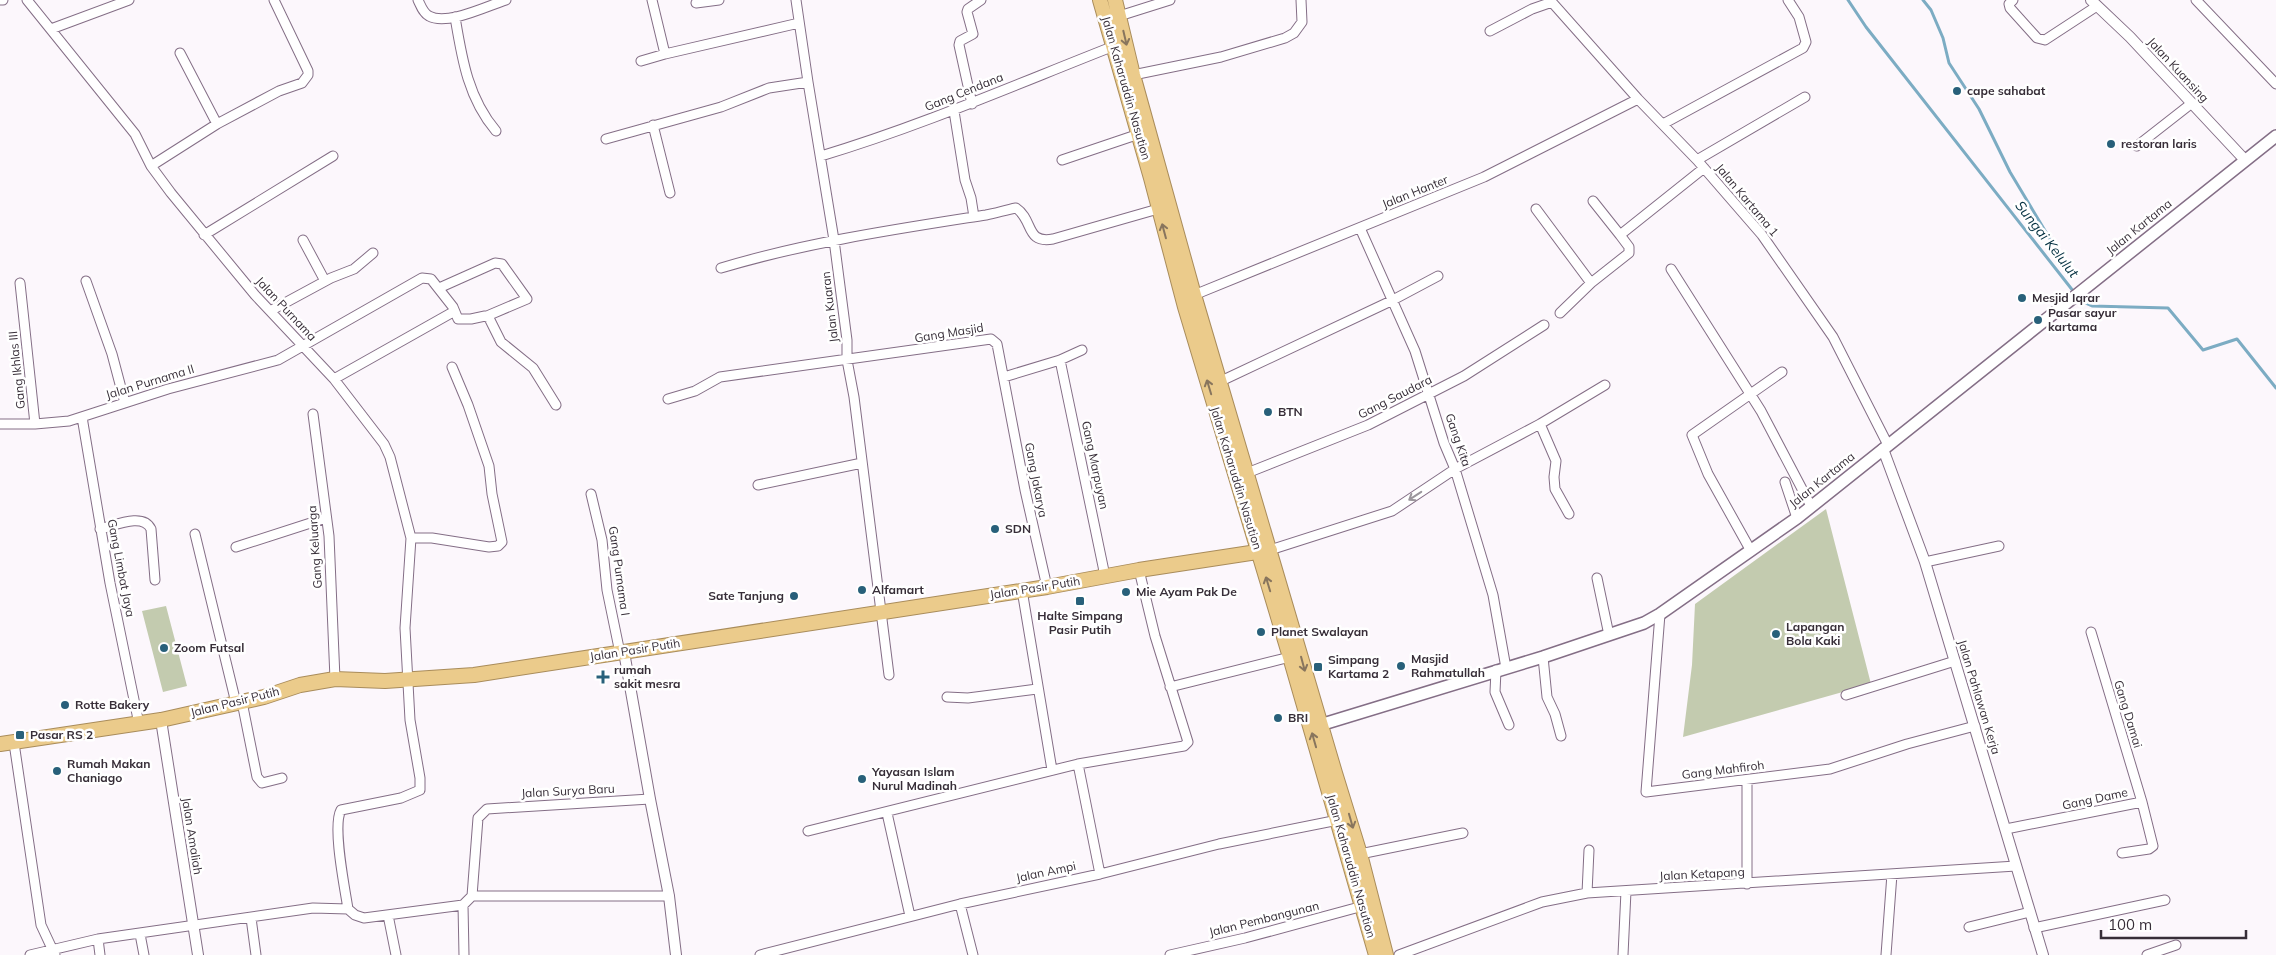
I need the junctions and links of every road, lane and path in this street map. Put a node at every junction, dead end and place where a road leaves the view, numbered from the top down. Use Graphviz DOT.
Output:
graph roads {
  1 [pos="27,0"];
  2 [pos="130,0"];
  3 [pos="274,0"];
  4 [pos="418,0"];
  5 [pos="506,0"];
  6 [pos="652,0"];
  7 [pos="719,0"];
  8 [pos="796,0"];
  9 [pos="1100,0"];
  10 [pos="1115,0"];
  11 [pos="1170,0"];
  12 [pos="1301,0"];
  13 [pos="1788,0"];
  14 [pos="2013,0"];
  15 [pos="2196,0"];
  16 [pos="978,1"];
  17 [pos="1551,1"];
  18 [pos="696,3"];
  19 [pos="2094,3"];
  20 [pos="1120,16"];
  21 [pos="454,17"];
  22 [pos="1106,19"];
  23 [pos="799,23"];
  24 [pos="51,29"];
  25 [pos="1490,30"];
  26 [pos="1114,46"];
  27 [pos="180,52"];
  28 [pos="665,54"];
  29 [pos="641,61"];
  30 [pos="1134,75"];
  31 [pos="808,82"];
  32 [pos="2276,84"];
  33 [pos="1804,97"];
  34 [pos="1638,99"];
  35 [pos="2192,103"];
  36 [pos="972,104"];
  37 [pos="954,111"];
  38 [pos="216,124"];
  39 [pos="1663,124"];
  40 [pos="653,125"];
  41 [pos="496,131"];
  42 [pos="1139,134"];
  43 [pos="2276,136"];
  44 [pos="606,139"];
  45 [pos="2136,146"];
  46 [pos="333,156"];
  47 [pos="821,156"];
  48 [pos="2244,159"];
  49 [pos="1062,160"];
  50 [pos="1697,160"];
  51 [pos="151,166"];
  52 [pos="1704,168"];
  53 [pos="670,193"];
  54 [pos="1593,201"];
  55 [pos="1158,209"];
  56 [pos="1536,209"];
  57 [pos="974,217"];
  58 [pos="1360,228"];
  59 [pos="204,235"];
  60 [pos="1620,235"];
  61 [pos="303,240"];
  62 [pos="834,240"];
  63 [pos="373,253"];
  64 [pos="721,268"];
  65 [pos="1671,269"];
  66 [pos="1438,276"];
  67 [pos="86,281"];
  68 [pos="326,281"];
  69 [pos="20,283"];
  70 [pos="1591,284"];
  71 [pos="439,288"];
  72 [pos="1194,295"];
  73 [pos="1392,301"];
  74 [pos="270,311"];
  75 [pos="454,312"];
  76 [pos="1560,314"];
  77 [pos="487,316"];
  78 [pos="1544,325"];
  79 [pos="304,346"];
  80 [pos="1082,350"];
  81 [pos="847,360"];
  82 [pos="1060,360"];
  83 [pos="452,367"];
  84 [pos="1782,372"];
  85 [pos="1004,377"];
  86 [pos="334,379"];
  87 [pos="1219,382"];
  88 [pos="1605,385"];
  89 [pos="1429,394"];
  90 [pos="1751,394"];
  91 [pos="668,399"];
  92 [pos="125,403"];
  93 [pos="556,405"];
  94 [pos="313,414"];
  95 [pos="82,417"];
  96 [pos="0,424"];
  97 [pos="35,424"];
  98 [pos="1540,424"];
  99 [pos="1885,447"];
  100 [pos="862,463"];
  101 [pos="1455,469"];
  102 [pos="1247,473"];
  103 [pos="1785,482"];
  104 [pos="758,485"];
  105 [pos="591,494"];
  106 [pos="1811,506"];
  107 [pos="1569,514"];
  108 [pos="326,518"];
  109 [pos="1798,518"];
  110 [pos="100,529"];
  111 [pos="195,534"];
  112 [pos="410,538"];
  113 [pos="236,546"];
  114 [pos="1999,546"];
  115 [pos="1264,550"];
  116 [pos="1750,551"];
  117 [pos="1925,562"];
  118 [pos="1139,570"];
  119 [pos="1105,576"];
  120 [pos="1597,578"];
  121 [pos="155,580"];
  122 [pos="1047,586"];
  123 [pos="1022,590"];
  124 [pos="880,612"];
  125 [pos="1660,614"];
  126 [pos="2091,632"];
  127 [pos="1609,635"];
  128 [pos="622,652"];
  129 [pos="1290,657"];
  130 [pos="1543,657"];
  131 [pos="1955,661"];
  132 [pos="1501,669"];
  133 [pos="888,675"];
  134 [pos="335,680"];
  135 [pos="407,680"];
  136 [pos="1170,687"];
  137 [pos="1037,689"];
  138 [pos="1846,695"];
  139 [pos="947,697"];
  140 [pos="239,703"];
  141 [pos="161,720"];
  142 [pos="139,724"];
  143 [pos="1320,724"];
  144 [pos="1509,725"];
  145 [pos="1975,726"];
  146 [pos="1561,736"];
  147 [pos="7,743"];
  148 [pos="1078,764"];
  149 [pos="1052,770"];
  150 [pos="282,778"];
  151 [pos="1747,780"];
  152 [pos="650,799"];
  153 [pos="2142,802"];
  154 [pos="887,813"];
  155 [pos="1338,820"];
  156 [pos="2006,829"];
  157 [pos="808,831"];
  158 [pos="1463,833"];
  159 [pos="1589,850"];
  160 [pos="2122,853"];
  161 [pos="1360,854"];
  162 [pos="2016,866"];
  163 [pos="1100,874"];
  164 [pos="1892,874"];
  165 [pos="1747,884"];
  166 [pos="1626,891"];
  167 [pos="1587,893"];
  168 [pos="472,896"];
  169 [pos="669,896"];
  170 [pos="2166,900"];
  171 [pos="960,904"];
  172 [pos="463,905"];
  173 [pos="1363,906"];
  174 [pos="348,909"];
  175 [pos="2030,912"];
  176 [pos="388,915"];
  177 [pos="910,916"];
  178 [pos="251,918"];
  179 [pos="193,925"];
  180 [pos="1969,927"];
  181 [pos="2034,928"];
  182 [pos="140,934"];
  183 [pos="98,939"];
  184 [pos="2176,945"];
  185 [pos="55,952"];
  186 [pos="30,955"];
  187 [pos="100,955"];
  188 [pos="144,955"];
  189 [pos="198,955"];
  190 [pos="256,955"];
  191 [pos="396,955"];
  192 [pos="464,955"];
  193 [pos="676,955"];
  194 [pos="760,955"];
  195 [pos="972,955"];
  196 [pos="1170,955"];
  197 [pos="1376,955"];
  198 [pos="1386,955"];
  199 [pos="1399,955"];
  200 [pos="1623,955"];
  201 [pos="1886,955"];
  202 [pos="2043,955"];
  203 [pos="2147,955"];
  1 -- 24 [label="street, Jalan Purnama"];
  2 -- 24 [label="street"];
  3 -- 38 [label="street"];
  4 -- 21 [label="street"];
  5 -- 21 [label="street"];
  6 -- 28 [label="street"];
  7 -- 18 [label="street"];
  8 -- 23 [label="street, Jalan Kuaran"];
  9 -- 22 [label="highway, Jalan Kaharuddin Nasution"];
  10 -- 20 [label="highway, Jalan Kaharuddin Nasution"];
  11 -- 20 [label="street"];
  12 -- 30 [label="street"];
  13 -- 39 [label="street"];
  14 -- 19 [label="street"];
  15 -- 32 [label="street"];
  16 -- 36 [label="street"];
  17 -- 25 [label="street"];
  17 -- 34 [label="street, Jalan Kartama 1"];
  19 -- 35 [label="street, Jalan Kuansing"];
  20 -- 22 [label="street"];
  20 -- 30 [label="highway, Jalan Kaharuddin Nasution, one-way"];
  21 -- 41 [label="street"];
  22 -- 26 [label="highway, Jalan Kaharuddin Nasution"];
  23 -- 28 [label="street"];
  23 -- 31 [label="street, Jalan Kuaran"];
  24 -- 51 [label="street, Jalan Purnama"];
  26 -- 36 [label="street, Gang Cendana"];
  26 -- 42 [label="highway, Jalan Kaharuddin Nasution"];
  27 -- 38 [label="street"];
  28 -- 29 [label="street"];
  30 -- 72 [label="highway, Jalan Kaharuddin Nasution"];
  31 -- 40 [label="street"];
  31 -- 47 [label="street, Jalan Kuaran"];
  33 -- 50 [label="street"];
  34 -- 39 [label="street, Jalan Kartama 1"];
  34 -- 58 [label="street, Jalan Hanter"];
  35 -- 45 [label="street"];
  35 -- 48 [label="street, Jalan Kuansing"];
  36 -- 37 [label="street, Gang Cendana"];
  37 -- 47 [label="street, Gang Cendana"];
  37 -- 57 [label="street"];
  38 -- 51 [label="street"];
  39 -- 50 [label="street, Jalan Kartama 1"];
  40 -- 44 [label="street"];
  40 -- 53 [label="street"];
  42 -- 49 [label="street"];
  42 -- 55 [label="highway, Jalan Kaharuddin Nasution"];
  43 -- 48 [label="main road, Jalan Kartama"];
  46 -- 59 [label="street"];
  47 -- 62 [label="street, Jalan Kuaran"];
  48 -- 99 [label="main road, Jalan Kartama"];
  50 -- 52 [label="street, Jalan Kartama 1"];
  51 -- 59 [label="street, Jalan Purnama"];
  52 -- 60 [label="street"];
  52 -- 99 [label="street, Jalan Kartama 1"];
  54 -- 60 [label="street"];
  55 -- 57 [label="street"];
  115 -- 55 [label="highway, Jalan Kaharuddin Nasution, one-way"];
  56 -- 70 [label="street"];
  57 -- 62 [label="street"];
  58 -- 72 [label="street, Jalan Hanter"];
  58 -- 73 [label="street, Gang Kita"];
  59 -- 74 [label="street, Jalan Purnama"];
  60 -- 70 [label="street"];
  61 -- 68 [label="street"];
  62 -- 64 [label="street"];
  62 -- 81 [label="street, Jalan Kuaran"];
  63 -- 68 [label="street"];
  65 -- 90 [label="street"];
  66 -- 73 [label="street"];
  67 -- 92 [label="street"];
  68 -- 74 [label="street"];
  69 -- 97 [label="street, Gang Ikhlas III"];
  70 -- 76 [label="street"];
  71 -- 75 [label="street"];
  71 -- 77 [label="street"];
  71 -- 79 [label="street, Jalan Purnama II"];
  72 -- 87 [label="highway, Jalan Kaharuddin Nasution"];
  73 -- 87 [label="street"];
  73 -- 89 [label="street, Gang Kita"];
  74 -- 79 [label="street, Jalan Purnama"];
  75 -- 77 [label="street"];
  75 -- 86 [label="street"];
  77 -- 93 [label="street"];
  78 -- 89 [label="street, Gang Saudara"];
  79 -- 86 [label="street, Jalan Purnama"];
  79 -- 92 [label="street, Jalan Purnama II"];
  80 -- 82 [label="street"];
  81 -- 85 [label="street, Gang Masjid"];
  81 -- 91 [label="street, Gang Masjid"];
  81 -- 100 [label="street, Jalan Kuaran"];
  82 -- 85 [label="street"];
  82 -- 119 [label="street, Gang Marpuyan"];
  83 -- 112 [label="street"];
  84 -- 90 [label="street"];
  85 -- 122 [label="street, Gang Jakarya"];
  86 -- 112 [label="street, Jalan Purnama"];
  87 -- 102 [label="highway, Jalan Kaharuddin Nasution"];
  88 -- 98 [label="street"];
  89 -- 101 [label="street, Gang Kita"];
  89 -- 102 [label="street, Gang Saudara"];
  90 -- 106 [label="street"];
  90 -- 116 [label="street"];
  92 -- 95 [label="street, Jalan Purnama II"];
  94 -- 108 [label="street, Gang Keluarga"];
  95 -- 97 [label="street, Jalan Purnama II"];
  95 -- 110 [label="street, Gang Limbat Jaya"];
  96 -- 97 [label="street, Jalan Purnama II"];
  98 -- 101 [label="street"];
  98 -- 107 [label="street"];
  99 -- 106 [label="main road, Jalan Kartama"];
  99 -- 117 [label="street, Jalan Pahlawan Kerja"];
  100 -- 104 [label="street"];
  100 -- 124 [label="street, Jalan Kuaran"];
  101 -- 115 [label="street, one-way"];
  101 -- 132 [label="street, Gang Kita"];
  102 -- 115 [label="highway, Jalan Kaharuddin Nasution"];
  103 -- 109 [label="street"];
  105 -- 128 [label="street, Gang Purnama I"];
  106 -- 109 [label="main road, Jalan Kartama"];
  108 -- 113 [label="street"];
  108 -- 134 [label="street, Gang Keluarga"];
  109 -- 116 [label="main road, Jalan Kartama"];
  110 -- 121 [label="street"];
  110 -- 142 [label="street, Gang Limbat Jaya"];
  111 -- 140 [label="street"];
  112 -- 135 [label="street, Jalan Purnama"];
  114 -- 117 [label="street"];
  115 -- 118 [label="highway, Jalan Pasir Putih"];
  129 -- 115 [label="highway, Jalan Kaharuddin Nasution, one-way"];
  115 -- 143 [label="highway, Jalan Kaharuddin Nasution, one-way"];
  116 -- 125 [label="main road, Jalan Kartama"];
  117 -- 131 [label="street, Jalan Pahlawan Kerja"];
  118 -- 119 [label="highway, Jalan Pasir Putih"];
  118 -- 136 [label="street"];
  119 -- 122 [label="highway, Jalan Pasir Putih"];
  120 -- 127 [label="street"];
  122 -- 123 [label="highway, Jalan Pasir Putih"];
  123 -- 124 [label="highway, Jalan Pasir Putih"];
  123 -- 137 [label="street"];
  124 -- 128 [label="highway, Jalan Pasir Putih"];
  124 -- 133 [label="street, Jalan Kuaran"];
  125 -- 127 [label="main road, Jalan Kartama"];
  125 -- 151 [label="street, Gang Mahfiroh"];
  126 -- 153 [label="street, Gang Damai"];
  127 -- 130 [label="main road, Jalan Kartama"];
  128 -- 135 [label="highway, Jalan Pasir Putih"];
  128 -- 152 [label="street"];
  129 -- 136 [label="street"];
  155 -- 129 [label="highway, Jalan Kaharuddin Nasution, one-way"];
  130 -- 132 [label="main road, Jalan Kartama"];
  130 -- 146 [label="street"];
  131 -- 138 [label="street"];
  131 -- 145 [label="street, Jalan Pahlawan Kerja"];
  132 -- 143 [label="main road, Jalan Kartama"];
  132 -- 144 [label="street, Gang Kita"];
  134 -- 135 [label="highway, Jalan Pasir Putih"];
  134 -- 140 [label="highway, Jalan Pasir Putih"];
  135 -- 174 [label="street, Jalan Purnama"];
  136 -- 148 [label="street"];
  137 -- 139 [label="street"];
  137 -- 149 [label="street"];
  140 -- 141 [label="highway, Jalan Pasir Putih"];
  140 -- 150 [label="street"];
  141 -- 142 [label="highway, Jalan Pasir Putih"];
  141 -- 179 [label="street, Jalan Amaliah"];
  142 -- 147 [label="highway, Jalan Pasir Putih"];
  143 -- 161 [label="highway, Jalan Kaharuddin Nasution, one-way"];
  145 -- 151 [label="street, Gang Mahfiroh"];
  145 -- 156 [label="street, Jalan Pahlawan Kerja"];
  147 -- 185 [label="street"];
  148 -- 149 [label="street"];
  148 -- 163 [label="street"];
  149 -- 154 [label="street"];
  151 -- 165 [label="street"];
  152 -- 168 [label="street, Jalan Surya Baru"];
  152 -- 169 [label="street"];
  153 -- 156 [label="street, Gang Dame"];
  153 -- 160 [label="street, Gang Dame"];
  154 -- 157 [label="street"];
  154 -- 177 [label="street"];
  155 -- 163 [label="street, Jalan Ampi"];
  155 -- 173 [label="highway, Jalan Kaharuddin Nasution"];
  156 -- 162 [label="street, Jalan Pahlawan Kerja"];
  158 -- 161 [label="street"];
  159 -- 167 [label="street"];
  161 -- 198 [label="highway, Jalan Kaharuddin Nasution"];
  162 -- 164 [label="street, Jalan Ketapang"];
  162 -- 175 [label="street, Jalan Pahlawan Kerja"];
  163 -- 171 [label="street, Jalan Ampi"];
  164 -- 165 [label="street, Jalan Ketapang"];
  164 -- 201 [label="street"];
  165 -- 166 [label="street, Jalan Ketapang"];
  166 -- 167 [label="street, Jalan Ketapang"];
  166 -- 200 [label="street"];
  167 -- 199 [label="street, Jalan Ketapang"];
  168 -- 169 [label="street"];
  168 -- 172 [label="street"];
  169 -- 193 [label="street"];
  170 -- 181 [label="street"];
  171 -- 177 [label="street, Jalan Ampi"];
  171 -- 195 [label="street"];
  172 -- 176 [label="street"];
  172 -- 192 [label="street"];
  173 -- 196 [label="street, Jalan Pembangunan"];
  173 -- 197 [label="highway, Jalan Kaharuddin Nasution"];
  174 -- 176 [label="street"];
  174 -- 178 [label="street"];
  175 -- 180 [label="street"];
  175 -- 181 [label="street, Jalan Pahlawan Kerja"];
  176 -- 191 [label="street"];
  177 -- 194 [label="street, Jalan Ampi"];
  178 -- 179 [label="street"];
  178 -- 190 [label="street"];
  179 -- 182 [label="street"];
  179 -- 189 [label="street, Jalan Amaliah"];
  181 -- 202 [label="street, Jalan Pahlawan Kerja"];
  182 -- 183 [label="street"];
  182 -- 188 [label="street"];
  183 -- 185 [label="street"];
  183 -- 187 [label="street"];
  184 -- 203 [label="street"];
  185 -- 186 [label="street"];
}
